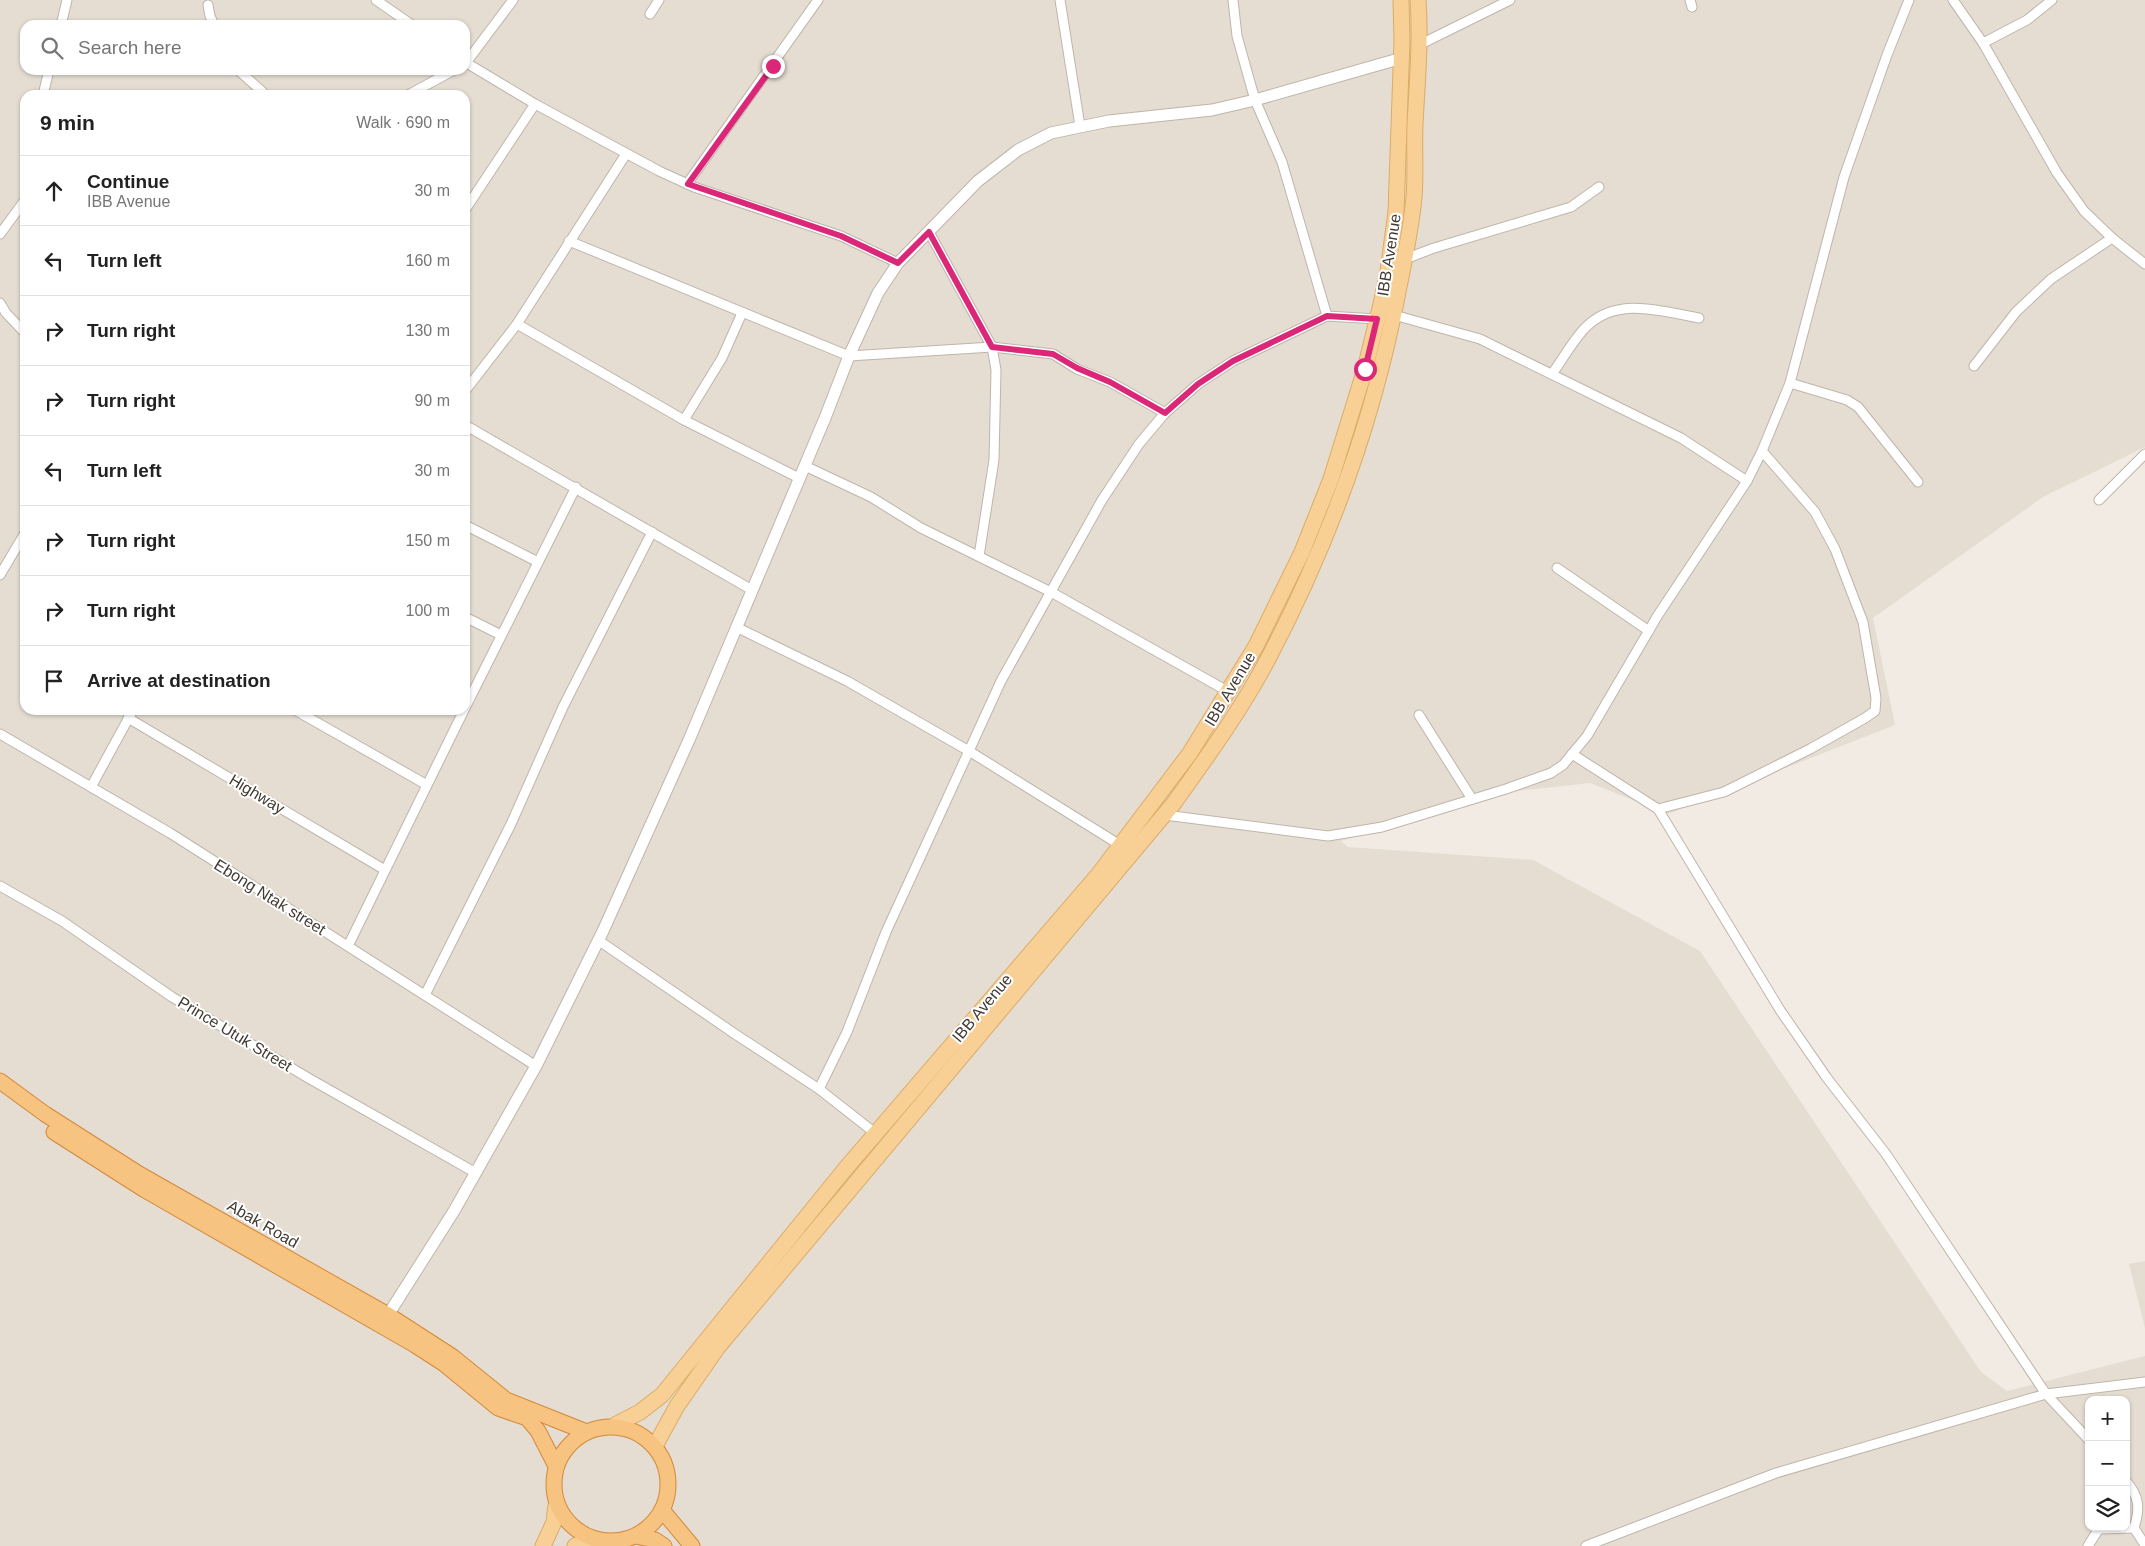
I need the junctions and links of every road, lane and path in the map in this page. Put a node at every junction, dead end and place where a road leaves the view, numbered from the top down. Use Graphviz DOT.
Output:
graph roads {
  1 [pos="67,0"];
  2 [pos="376,0"];
  3 [pos="513,0"];
  4 [pos="659,0"];
  5 [pos="818,0"];
  6 [pos="1060,0"];
  7 [pos="1233,0"];
  8 [pos="1401,0"];
  9 [pos="1418,0"];
  10 [pos="1510,0"];
  11 [pos="1909,0"];
  12 [pos="1953,0"];
  13 [pos="2052,0"];
  14 [pos="208,5"];
  15 [pos="650,14"];
  16 [pos="62,20"];
  17 [pos="212,20"];
  18 [pos="405,20"];
  19 [pos="1982,43"];
  20 [pos="1419,45"];
  21 [pos="470,56"];
  22 [pos="1402,58"];
  23 [pos="470,66"];
  24 [pos="49,75"];
  25 [pos="244,75"];
  26 [pos="445,75"];
  27 [pos="44,90"];
  28 [pos="260,90"];
  29 [pos="417,90"];
  30 [pos="1255,100"];
  31 [pos="535,104"];
  32 [pos="1080,126"];
  33 [pos="626,154"];
  34 [pos="688,184"];
  35 [pos="1599,187"];
  36 [pos="470,202"];
  37 [pos="20,207"];
  38 [pos="929,232"];
  39 [pos="0,234"];
  40 [pos="2112,238"];
  41 [pos="569,242"];
  42 [pos="1405,259"];
  43 [pos="898,263"];
  44 [pos="2145,264"];
  45 [pos="0,304"];
  46 [pos="742,313"];
  47 [pos="3,315"];
  48 [pos="1394,315"];
  49 [pos="1327,316"];
  50 [pos="1699,318"];
  51 [pos="1377,319"];
  52 [pos="517,324"];
  53 [pos="20,329"];
  54 [pos="992,347"];
  55 [pos="849,356"];
  56 [pos="1974,366"];
  57 [pos="1552,374"];
  58 [pos="1790,382"];
  59 [pos="470,385"];
  60 [pos="1165,413"];
  61 [pos="684,420"];
  62 [pos="470,428"];
  63 [pos="1762,451"];
  64 [pos="2145,454"];
  65 [pos="805,466"];
  66 [pos="799,478"];
  67 [pos="1747,481"];
  68 [pos="1918,482"];
  69 [pos="576,488"];
  70 [pos="2099,500"];
  71 [pos="470,527"];
  72 [pos="652,532"];
  73 [pos="20,541"];
  74 [pos="979,556"];
  75 [pos="538,562"];
  76 [pos="1557,568"];
  77 [pos="0,575"];
  78 [pos="752,590"];
  79 [pos="1051,592"];
  80 [pos="470,620"];
  81 [pos="736,627"];
  82 [pos="1649,631"];
  83 [pos="501,635"];
  84 [pos="1229,692"];
  85 [pos="470,699"];
  86 [pos="129,715"];
  87 [pos="132,715"];
  88 [pos="305,715"];
  89 [pos="462,715"];
  90 [pos="1419,715"];
  91 [pos="0,734"];
  92 [pos="969,751"];
  93 [pos="1572,754"];
  94 [pos="427,785"];
  95 [pos="91,787"];
  96 [pos="1472,799"];
  97 [pos="1658,809"];
  98 [pos="1165,814"];
  99 [pos="1120,845"];
  100 [pos="385,870"];
  101 [pos="0,886"];
  102 [pos="598,940"];
  103 [pos="348,946"];
  104 [pos="425,995"];
  105 [pos="536,1066"];
  106 [pos="0,1082"];
  107 [pos="819,1088"];
  108 [pos="0,1094"];
  109 [pos="875,1133"];
  110 [pos="476,1173"];
  111 [pos="388,1315"];
  112 [pos="2145,1382"];
  113 [pos="2046,1394"];
  114 [pos="502,1404"];
  115 [pos="615,1425"];
  116 [pos="584,1431"];
  117 [pos="2085,1436"];
  118 [pos="655,1446"];
  119 [pos="556,1466"];
  120 [pos="2129,1486"];
  121 [pos="556,1505"];
  122 [pos="662,1510"];
  123 [pos="2130,1528"];
  124 [pos="2134,1528"];
  125 [pos="2097,1531"];
  126 [pos="636,1536"];
  127 [pos="592,1538"];
  128 [pos="2145,1545"];
  129 [pos="543,1546"];
  130 [pos="575,1546"];
  131 [pos="664,1546"];
  132 [pos="692,1546"];
  133 [pos="1586,1546"];
  134 [pos="2088,1546"];
  1 -- 16 [label="street"];
  2 -- 18 [label="street"];
  3 -- 21 [label="street"];
  4 -- 15 [label="street"];
  5 -- 34 [label="street"];
  6 -- 32 [label="street"];
  7 -- 30 [label="street"];
  8 -- 22 [label="main road, IBB Avenue"];
  9 -- 20 [label="main road"];
  10 -- 20 [label="street"];
  11 -- 58 [label="street"];
  12 -- 19 [label="street"];
  13 -- 19 [label="street"];
  14 -- 17 [label="street"];
  19 -- 40 [label="street"];
  20 -- 42 [label="main road"];
  22 -- 30 [label="street"];
  22 -- 51 [label="main road, IBB Avenue"];
  23 -- 31 [label="street"];
  24 -- 27 [label="street"];
  25 -- 28 [label="street"];
  26 -- 29 [label="street"];
  30 -- 32 [label="street"];
  30 -- 49 [label="street"];
  31 -- 33 [label="street"];
  31 -- 36 [label="street"];
  32 -- 38 [label="street"];
  33 -- 34 [label="street"];
  33 -- 41 [label="street"];
  34 -- 43 [label="street"];
  35 -- 42 [label="street"];
  37 -- 39 [label="street"];
  38 -- 43 [label="street"];
  38 -- 54 [label="street"];
  40 -- 44 [label="street"];
  40 -- 56 [label="street"];
  41 -- 46 [label="street"];
  41 -- 52 [label="street"];
  42 -- 48 [label="main road"];
  43 -- 55 [label="street"];
  45 -- 47 [label="street"];
  46 -- 55 [label="street"];
  46 -- 61 [label="street"];
  47 -- 53 [label="street"];
  48 -- 57 [label="street"];
  48 -- 98 [label="main road"];
  49 -- 51 [label="street"];
  49 -- 60 [label="street"];
  50 -- 57 [label="street"];
  51 -- 84 [label="main road, IBB Avenue"];
  52 -- 59 [label="street"];
  52 -- 61 [label="street"];
  54 -- 55 [label="street"];
  54 -- 60 [label="street"];
  54 -- 74 [label="street"];
  55 -- 65 [label="street"];
  57 -- 67 [label="street"];
  58 -- 63 [label="street"];
  58 -- 68 [label="street"];
  60 -- 79 [label="street"];
  61 -- 66 [label="street"];
  62 -- 69 [label="street"];
  63 -- 67 [label="street"];
  63 -- 97 [label="street"];
  64 -- 70 [label="street"];
  65 -- 66 [label="street"];
  65 -- 74 [label="street"];
  66 -- 78 [label="street"];
  67 -- 82 [label="street"];
  69 -- 72 [label="street"];
  69 -- 75 [label="street"];
  71 -- 75 [label="street"];
  72 -- 78 [label="street"];
  72 -- 104 [label="street"];
  73 -- 77 [label="street"];
  74 -- 79 [label="street"];
  75 -- 83 [label="street"];
  76 -- 82 [label="street"];
  78 -- 81 [label="street"];
  79 -- 84 [label="street"];
  79 -- 92 [label="street"];
  80 -- 83 [label="street"];
  81 -- 92 [label="street"];
  81 -- 102 [label="street"];
  82 -- 93 [label="street"];
  83 -- 85 [label="street"];
  84 -- 99 [label="main road, IBB Avenue"];
  86 -- 95 [label="street"];
  87 -- 100 [label="street, Highway"];
  88 -- 94 [label="street"];
  89 -- 94 [label="street"];
  90 -- 96 [label="street"];
  91 -- 95 [label="street, Ebong Ntak street"];
  92 -- 99 [label="street"];
  92 -- 107 [label="street"];
  93 -- 96 [label="street"];
  93 -- 97 [label="street"];
  94 -- 100 [label="street"];
  95 -- 103 [label="street, Ebong Ntak street"];
  96 -- 98 [label="street"];
  97 -- 113 [label="street"];
  98 -- 118 [label="main road"];
  99 -- 109 [label="main road, IBB Avenue"];
  100 -- 103 [label="street"];
  101 -- 110 [label="street, Prince Utuk Street"];
  102 -- 105 [label="street"];
  102 -- 107 [label="street"];
  103 -- 104 [label="street, Ebong Ntak street"];
  104 -- 105 [label="street, Ebong Ntak street"];
  105 -- 110 [label="street"];
  106 -- 111 [label="highway, Abak Road"];
  107 -- 109 [label="street"];
  108 -- 114 [label="highway, Abak Road"];
  109 -- 115 [label="main road, IBB Avenue"];
  110 -- 111 [label="street"];
  111 -- 114 [label="highway, Abak Road"];
  112 -- 113 [label="street"];
  113 -- 117 [label="street"];
  113 -- 133 [label="street"];
  114 -- 116 [label="highway"];
  114 -- 119 [label="highway"];
  115 -- 116 [label="highway"];
  115 -- 118 [label="highway"];
  116 -- 119 [label="highway"];
  118 -- 122 [label="highway"];
  119 -- 121 [label="highway"];
  120 -- 124 [label="street"];
  121 -- 127 [label="highway"];
  121 -- 129 [label="main road"];
  122 -- 126 [label="highway"];
  122 -- 132 [label="highway"];
  123 -- 124 [label="street"];
  124 -- 128 [label="street"];
  125 -- 134 [label="street"];
  126 -- 127 [label="highway"];
  126 -- 131 [label="highway"];
  127 -- 130 [label="main road"];
}
